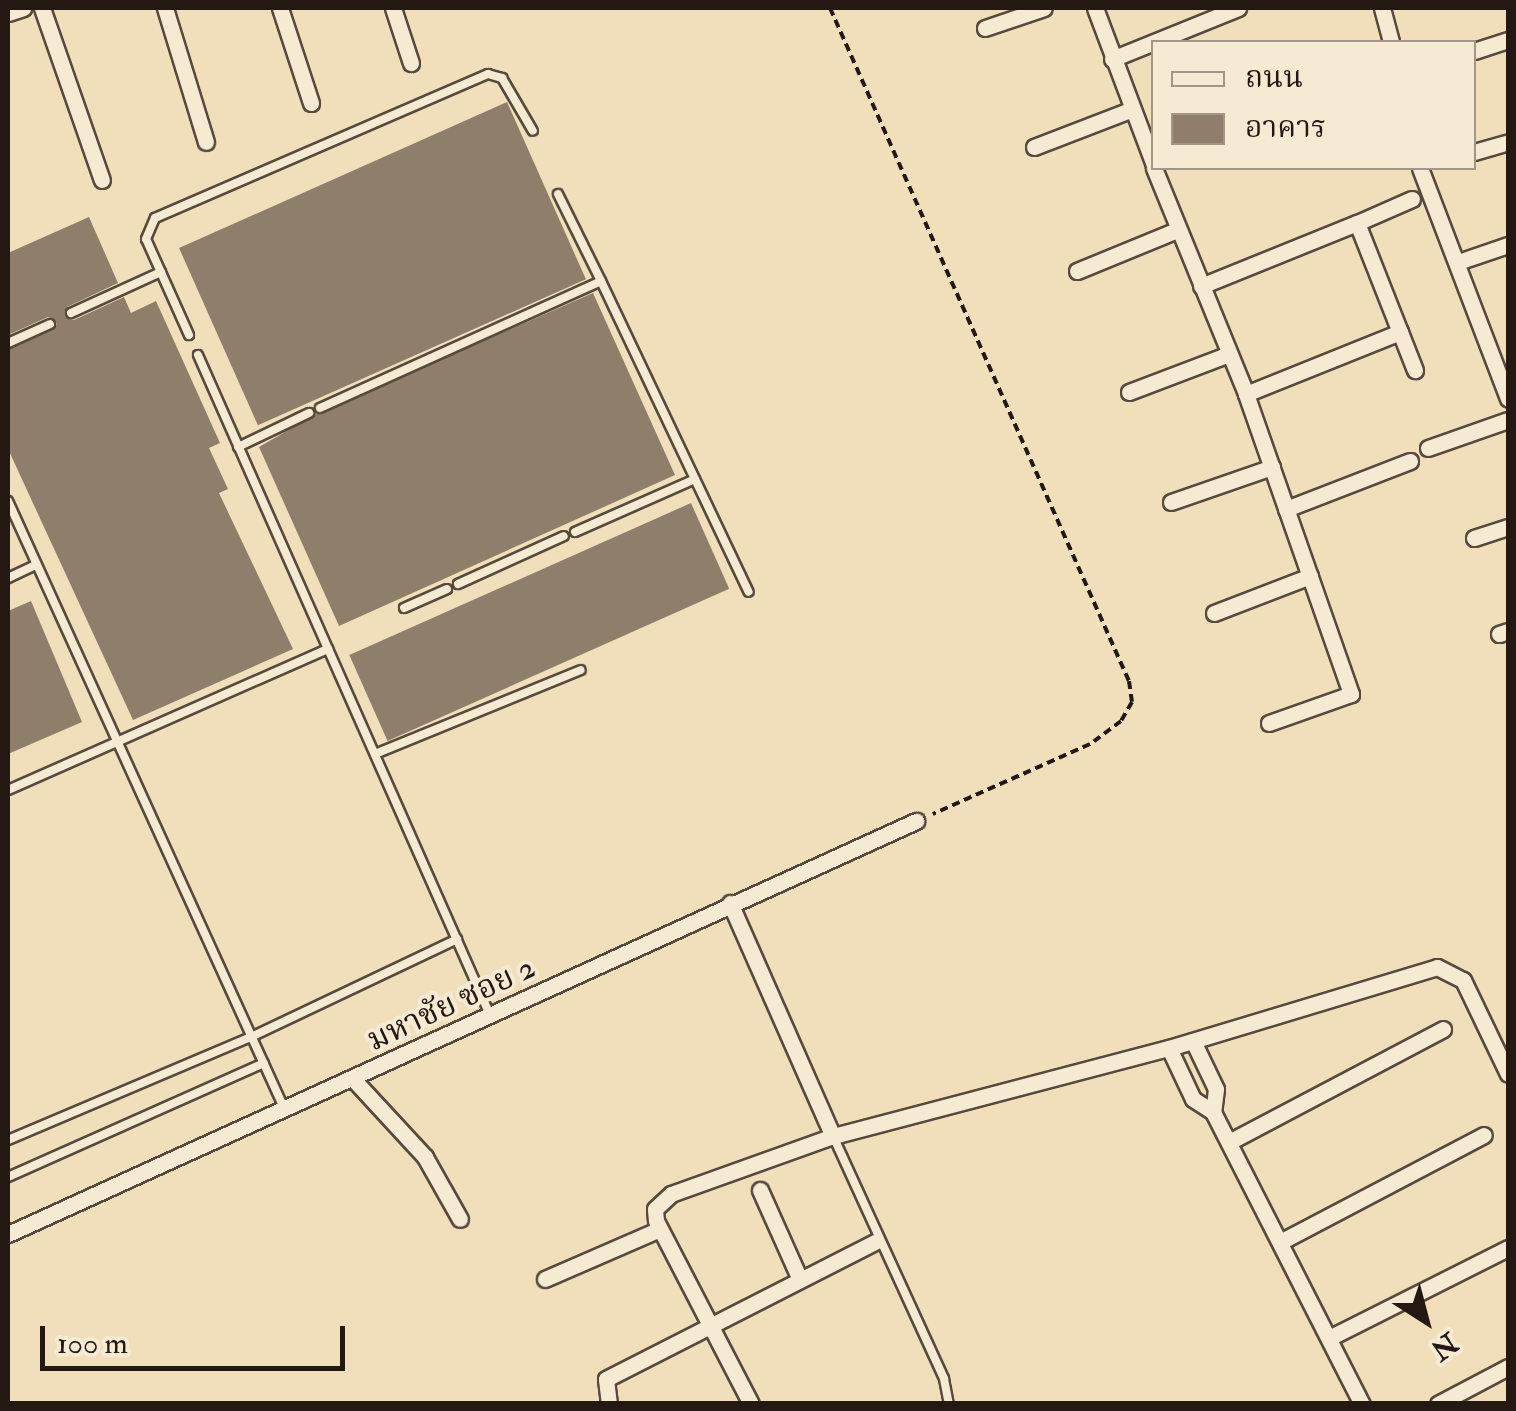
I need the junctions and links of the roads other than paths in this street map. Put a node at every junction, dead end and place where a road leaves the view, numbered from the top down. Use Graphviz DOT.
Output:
graph roads {
  1 [pos="24,8"];
  2 [pos="42,8"];
  3 [pos="164,8"];
  4 [pos="280,8"];
  5 [pos="393,8"];
  6 [pos="1044,8"];
  7 [pos="1095,8"];
  8 [pos="1238,8"];
  9 [pos="1382,8"];
  10 [pos="8,13"];
  11 [pos="984,28"];
  12 [pos="1159,40"];
  13 [pos="1390,40"];
  14 [pos="1508,40"];
  15 [pos="1151,43"];
  16 [pos="1476,50"];
  17 [pos="1112,59"];
  18 [pos="411,62"];
  19 [pos="310,103"];
  20 [pos="1130,110"];
  21 [pos="533,132"];
  22 [pos="206,142"];
  23 [pos="1508,142"];
  24 [pos="1034,147"];
  25 [pos="1476,151"];
  26 [pos="1151,153"];
  27 [pos="1159,170"];
  28 [pos="1421,170"];
  29 [pos="102,180"];
  30 [pos="558,194"];
  31 [pos="1412,199"];
  32 [pos="1357,223"];
  33 [pos="1177,230"];
  34 [pos="1508,244"];
  35 [pos="1458,262"];
  36 [pos="1077,271"];
  37 [pos="161,272"];
  38 [pos="600,282"];
  39 [pos="1201,286"];
  40 [pos="71,313"];
  41 [pos="50,324"];
  42 [pos="1400,332"];
  43 [pos="189,335"];
  44 [pos="8,343"];
  45 [pos="1229,354"];
  46 [pos="198,356"];
  47 [pos="1501,356"];
  48 [pos="1415,370"];
  49 [pos="1129,392"];
  50 [pos="1246,394"];
  51 [pos="1508,399"];
  52 [pos="320,408"];
  53 [pos="309,413"];
  54 [pos="1508,420"];
  55 [pos="238,446"];
  56 [pos="1428,448"];
  57 [pos="1410,462"];
  58 [pos="1272,467"];
  59 [pos="695,479"];
  60 [pos="8,501"];
  61 [pos="1171,502"];
  62 [pos="1286,509"];
  63 [pos="1508,527"];
  64 [pos="575,532"];
  65 [pos="564,536"];
  66 [pos="1474,538"];
  67 [pos="34,566"];
  68 [pos="1310,576"];
  69 [pos="8,578"];
  70 [pos="458,584"];
  71 [pos="447,588"];
  72 [pos="749,592"];
  73 [pos="404,608"];
  74 [pos="1214,613"];
  75 [pos="328,650"];
  76 [pos="581,670"];
  77 [pos="1269,722"];
  78 [pos="116,742"];
  79 [pos="374,754"];
  80 [pos="8,790"];
  81 [pos="916,821"];
  82 [pos="730,902"];
  83 [pos="456,940"];
  84 [pos="490,1015"];
  85 [pos="1443,1028"];
  86 [pos="252,1036"];
  87 [pos="1192,1041"];
  88 [pos="1169,1048"];
  89 [pos="264,1062"];
  90 [pos="1508,1074"];
  91 [pos="354,1080"];
  92 [pos="286,1112"];
  93 [pos="1213,1112"];
  94 [pos="1484,1135"];
  95 [pos="833,1136"];
  96 [pos="8,1140"];
  97 [pos="1230,1142"];
  98 [pos="8,1176"];
  99 [pos="760,1190"];
  100 [pos="460,1219"];
  101 [pos="660,1229"];
  102 [pos="8,1234"];
  103 [pos="875,1242"];
  104 [pos="1280,1242"];
  105 [pos="1508,1248"];
  106 [pos="799,1277"];
  107 [pos="545,1279"];
  108 [pos="709,1321"];
  109 [pos="1329,1338"];
  110 [pos="1508,1367"];
  111 [pos="610,1404"];
  112 [pos="750,1404"];
  113 [pos="949,1404"];
  114 [pos="1362,1404"];
  115 [pos="1438,1404"];
  1 -- 10 [label="street"];
  2 -- 29 [label="street"];
  3 -- 22 [label="street"];
  4 -- 19 [label="street"];
  5 -- 18 [label="street"];
  6 -- 11 [label="street"];
  7 -- 17 [label="street"];
  8 -- 12 [label="street"];
  9 -- 13 [label="street"];
  14 -- 16 [label="street"];
  15 -- 17 [label="street"];
  17 -- 20 [label="street"];
  20 -- 24 [label="street"];
  20 -- 26 [label="street"];
  21 -- 37 [label="lane"];
  23 -- 25 [label="street"];
  27 -- 33 [label="street"];
  28 -- 35 [label="street"];
  30 -- 38 [label="lane"];
  31 -- 32 [label="street"];
  32 -- 39 [label="street"];
  32 -- 42 [label="street"];
  33 -- 36 [label="street"];
  33 -- 39 [label="street"];
  34 -- 35 [label="street"];
  35 -- 47 [label="street"];
  37 -- 40 [label="lane"];
  37 -- 43 [label="lane"];
  38 -- 52 [label="lane"];
  38 -- 59 [label="lane"];
  39 -- 45 [label="street"];
  41 -- 44 [label="lane"];
  42 -- 48 [label="street"];
  42 -- 50 [label="street"];
  45 -- 49 [label="street"];
  45 -- 50 [label="street"];
  46 -- 55 [label="lane"];
  47 -- 51 [label="street"];
  50 -- 58 [label="street"];
  53 -- 55 [label="lane"];
  54 -- 56 [label="street"];
  55 -- 75 [label="lane"];
  57 -- 62 [label="street"];
  58 -- 61 [label="street"];
  58 -- 62 [label="street"];
  59 -- 64 [label="lane"];
  59 -- 72 [label="lane"];
  60 -- 67 [label="lane"];
  62 -- 68 [label="street"];
  63 -- 66 [label="street"];
  65 -- 70 [label="lane"];
  67 -- 69 [label="lane"];
  67 -- 78 [label="lane"];
  68 -- 74 [label="street"];
  68 -- 77 [label="street"];
  71 -- 73 [label="lane"];
  75 -- 78 [label="lane"];
  75 -- 79 [label="lane"];
  76 -- 79 [label="lane"];
  78 -- 80 [label="lane"];
  78 -- 86 [label="lane"];
  79 -- 83 [label="lane"];
  81 -- 82 [label="street, มหาชัย ซอย 2"];
  82 -- 84 [label="street, มหาชัย ซอย 2"];
  82 -- 95 [label="street"];
  83 -- 84 [label="lane"];
  83 -- 86 [label="lane"];
  84 -- 91 [label="street, มหาชัย ซอย 2"];
  85 -- 97 [label="street"];
  86 -- 89 [label="lane"];
  86 -- 96 [label="lane"];
  87 -- 88 [label="street"];
  87 -- 90 [label="street"];
  87 -- 93 [label="street"];
  88 -- 93 [label="street"];
  88 -- 95 [label="street"];
  89 -- 92 [label="lane"];
  89 -- 98 [label="lane"];
  91 -- 92 [label="street, มหาชัย ซอย 2"];
  91 -- 100 [label="street"];
  92 -- 102 [label="street, มหาชัย ซอย 2"];
  93 -- 97 [label="street"];
  94 -- 104 [label="street"];
  95 -- 101 [label="street"];
  95 -- 113 [label="lane"];
  97 -- 104 [label="street"];
  99 -- 106 [label="street"];
  101 -- 107 [label="street"];
  101 -- 108 [label="street"];
  103 -- 106 [label="street"];
  104 -- 109 [label="street"];
  105 -- 109 [label="street"];
  106 -- 108 [label="street"];
  108 -- 111 [label="street"];
  108 -- 112 [label="street"];
  109 -- 114 [label="street"];
  110 -- 115 [label="street"];
}
